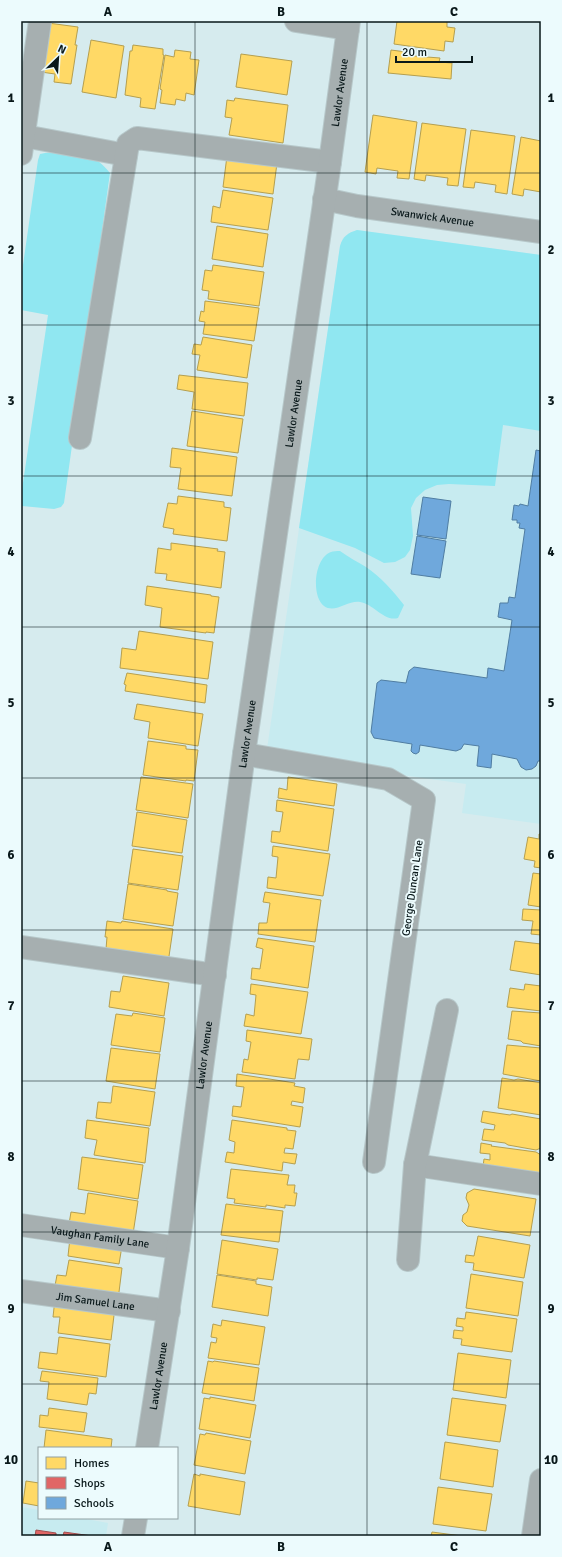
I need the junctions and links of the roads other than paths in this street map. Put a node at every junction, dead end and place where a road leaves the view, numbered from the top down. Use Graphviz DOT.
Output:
graph roads {
  1 [pos="40,21"];
  2 [pos="296,21"];
  3 [pos="348,25"];
  4 [pos="22,145"];
  5 [pos="126,154"];
  6 [pos="330,162"];
  7 [pos="324,199"];
  8 [pos="541,232"];
  9 [pos="80,438"];
  10 [pos="244,754"];
  11 [pos="21,947"];
  12 [pos="215,975"];
  13 [pos="447,1010"];
  14 [pos="374,1162"];
  15 [pos="415,1165"];
  16 [pos="541,1184"];
  17 [pos="21,1225"];
  18 [pos="178,1248"];
  19 [pos="408,1260"];
  20 [pos="21,1291"];
  21 [pos="169,1311"];
  22 [pos="147,1447"];
  23 [pos="541,1480"];
  24 [pos="136,1519"];
  25 [pos="133,1536"];
  26 [pos="533,1536"];
  1 -- 4 [label="street"];
  2 -- 3 [label="street"];
  3 -- 6 [label="street, Lawlor Avenue"];
  4 -- 5 [label="street"];
  5 -- 6 [label="street"];
  5 -- 9 [label="street"];
  6 -- 7 [label="street, Lawlor Avenue"];
  7 -- 8 [label="street, Swanwick Avenue"];
  7 -- 10 [label="street, Lawlor Avenue"];
  10 -- 12 [label="street, Lawlor Avenue"];
  10 -- 14 [label="street, George Duncan Lane"];
  11 -- 12 [label="street"];
  12 -- 18 [label="street, Lawlor Avenue"];
  13 -- 15 [label="street"];
  15 -- 16 [label="street"];
  15 -- 19 [label="street"];
  17 -- 18 [label="street, Vaughan Family Lane"];
  18 -- 21 [label="street, Lawlor Avenue"];
  20 -- 21 [label="street, Jim Samuel Lane"];
  21 -- 22 [label="street, Lawlor Avenue"];
  23 -- 26 [label="street"];
  24 -- 25 [label="street"];
}
